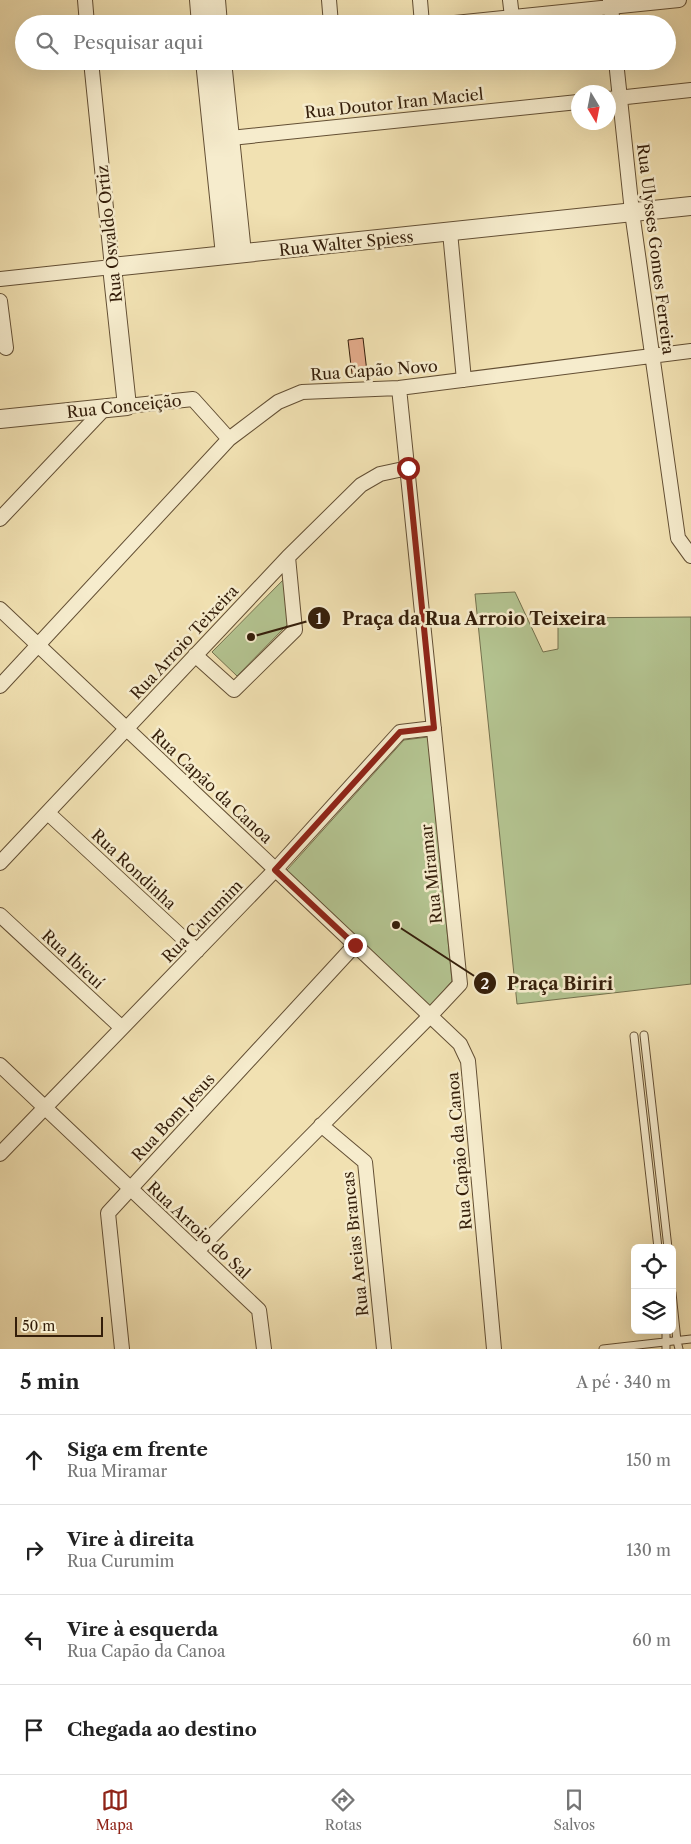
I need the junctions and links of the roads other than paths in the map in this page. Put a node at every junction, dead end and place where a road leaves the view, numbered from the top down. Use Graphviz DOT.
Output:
graph roads {
  1 [pos="85,0"];
  2 [pos="199,0"];
  3 [pos="216,0"];
  4 [pos="329,0"];
  5 [pos="420,0"];
  6 [pos="510,0"];
  7 [pos="679,0"];
  8 [pos="611,3"];
  9 [pos="87,15"];
  10 [pos="200,15"];
  11 [pos="217,15"];
  12 [pos="330,15"];
  13 [pos="421,15"];
  14 [pos="512,15"];
  15 [pos="526,15"];
  16 [pos="92,70"];
  17 [pos="207,70"];
  18 [pos="222,70"];
  19 [pos="616,70"];
  20 [pos="615,85"];
  21 [pos="691,90"];
  22 [pos="616,98"];
  23 [pos="571,103"];
  24 [pos="616,111"];
  25 [pos="222,139"];
  26 [pos="691,206"];
  27 [pos="632,212"];
  28 [pos="450,232"];
  29 [pos="234,254"];
  30 [pos="112,267"];
  31 [pos="0,279"];
  32 [pos="0,301"];
  33 [pos="6,348"];
  34 [pos="691,351"];
  35 [pos="652,356"];
  36 [pos="464,380"];
  37 [pos="399,388"];
  38 [pos="127,406"];
  39 [pos="105,408"];
  40 [pos="0,419"];
  41 [pos="229,439"];
  42 [pos="408,468"];
  43 [pos="0,520"];
  44 [pos="691,556"];
  45 [pos="288,557"];
  46 [pos="0,609"];
  47 [pos="38,645"];
  48 [pos="195,655"];
  49 [pos="0,686"];
  50 [pos="434,728"];
  51 [pos="126,729"];
  52 [pos="48,813"];
  53 [pos="0,863"];
  54 [pos="275,870"];
  55 [pos="0,915"];
  56 [pos="355,945"];
  57 [pos="197,951"];
  58 [pos="430,1016"];
  59 [pos="122,1028"];
  60 [pos="644,1035"];
  61 [pos="634,1036"];
  62 [pos="0,1065"];
  63 [pos="45,1108"];
  64 [pos="321,1126"];
  65 [pos="0,1154"];
  66 [pos="131,1189"];
  67 [pos="658,1244"];
  68 [pos="668,1244"];
  69 [pos="196,1251"];
  70 [pos="675,1334"];
  71 [pos="691,1339"];
  72 [pos="676,1340"];
  73 [pos="667,1345"];
  74 [pos="122,1349"];
  75 [pos="264,1349"];
  76 [pos="384,1349"];
  77 [pos="494,1349"];
  78 [pos="603,1349"];
  79 [pos="679,1349"];
  1 -- 9 [label="street"];
  2 -- 10 [label="street"];
  3 -- 11 [label="street"];
  4 -- 12 [label="street"];
  5 -- 13 [label="street"];
  6 -- 14 [label="street"];
  7 -- 8 [label="street"];
  8 -- 15 [label="street"];
  16 -- 30 [label="street, Rua Osvaldo Ortiz"];
  17 -- 25 [label="street"];
  18 -- 25 [label="street"];
  19 -- 20 [label="street, Rua Ulysses Gomes Ferreira"];
  21 -- 22 [label="street"];
  23 -- 25 [label="street, Rua Doutor Iran Maciel"];
  24 -- 27 [label="street, Rua Ulysses Gomes Ferreira"];
  25 -- 29 [label="street"];
  26 -- 27 [label="street, Rua Walter Spiess"];
  27 -- 28 [label="street, Rua Walter Spiess"];
  27 -- 35 [label="street, Rua Ulysses Gomes Ferreira"];
  28 -- 29 [label="street, Rua Walter Spiess"];
  28 -- 36 [label="street"];
  29 -- 30 [label="street, Rua Walter Spiess"];
  30 -- 31 [label="street, Rua Walter Spiess"];
  30 -- 38 [label="street, Rua Osvaldo Ortiz"];
  32 -- 33 [label="street"];
  34 -- 35 [label="street, Rua Capão Novo"];
  35 -- 36 [label="street, Rua Capão Novo"];
  35 -- 44 [label="street, Rua Ulysses Gomes Ferreira"];
  36 -- 37 [label="street, Rua Capão Novo"];
  37 -- 41 [label="street, Rua Capão Novo"];
  37 -- 42 [label="street, Rua Miramar"];
  38 -- 39 [label="street, Rua Conceição"];
  38 -- 41 [label="street, Rua Conceição"];
  39 -- 40 [label="street, Rua Conceição"];
  39 -- 43 [label="street"];
  41 -- 47 [label="street, Rua Capão Novo"];
  42 -- 45 [label="street, Rua Arroio Teixeira"];
  42 -- 50 [label="street, Rua Miramar"];
  45 -- 48 [label="street, Rua Arroio Teixeira"];
  45 -- 48 [label="street"];
  46 -- 47 [label="street, Rua Capão da Canoa"];
  47 -- 49 [label="street, Rua Capão Novo"];
  47 -- 51 [label="street, Rua Capão da Canoa"];
  48 -- 51 [label="street, Rua Arroio Teixeira"];
  50 -- 54 [label="street, Rua Curumim"];
  50 -- 58 [label="street, Rua Miramar"];
  51 -- 52 [label="street, Rua Arroio Teixeira"];
  51 -- 54 [label="street, Rua Capão da Canoa"];
  52 -- 53 [label="street, Rua Arroio Teixeira"];
  52 -- 57 [label="street, Rua Rondinha"];
  54 -- 56 [label="street, Rua Capão da Canoa"];
  54 -- 57 [label="street, Rua Curumim"];
  55 -- 59 [label="street, Rua Ibicuí"];
  56 -- 58 [label="street, Rua Capão da Canoa"];
  56 -- 66 [label="street, Rua Bom Jesus"];
  57 -- 59 [label="street, Rua Curumim"];
  58 -- 64 [label="street, Rua Miramar"];
  58 -- 77 [label="street, Rua Capão da Canoa"];
  59 -- 63 [label="street, Rua Curumim"];
  60 -- 68 [label="lane"];
  61 -- 67 [label="lane"];
  62 -- 63 [label="street, Rua Arroio do Sal"];
  63 -- 65 [label="street, Rua Curumim"];
  63 -- 66 [label="street, Rua Arroio do Sal"];
  64 -- 69 [label="street, Rua Miramar"];
  64 -- 76 [label="street, Rua Areias Brancas"];
  66 -- 69 [label="street, Rua Arroio do Sal"];
  66 -- 74 [label="street, Rua Bom Jesus"];
  69 -- 75 [label="street, Rua Arroio do Sal"];
  70 -- 72 [label="lane"];
  71 -- 72 [label="lane"];
  72 -- 73 [label="lane"];
  72 -- 79 [label="lane"];
  73 -- 78 [label="lane"];
}
